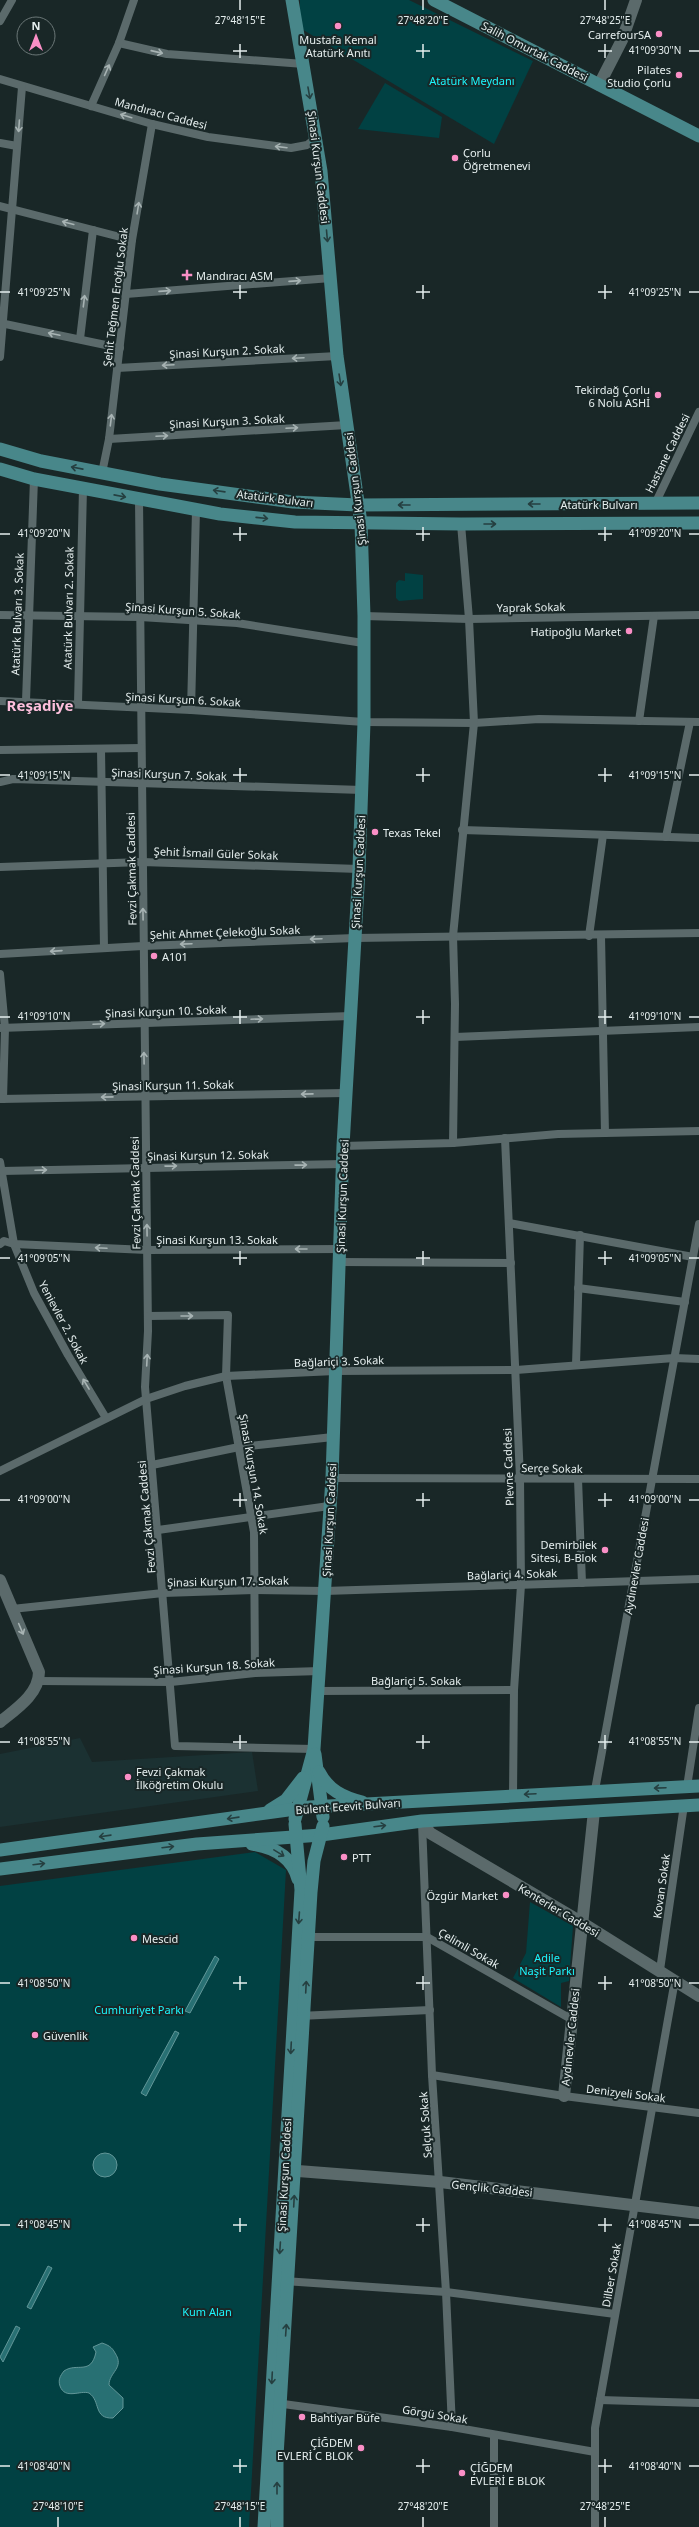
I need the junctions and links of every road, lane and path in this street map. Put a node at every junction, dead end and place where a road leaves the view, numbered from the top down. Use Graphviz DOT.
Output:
graph roads {
  1 [pos="12,0"];
  2 [pos="134,0"];
  3 [pos="292,0"];
  4 [pos="434,0"];
  5 [pos="636,0"];
  6 [pos="0,21"];
  7 [pos="120,43"];
  8 [pos="304,64"];
  9 [pos="0,79"];
  10 [pos="599,84"];
  11 [pos="22,87"];
  12 [pos="91,106"];
  13 [pos="152,124"];
  14 [pos="699,136"];
  15 [pos="317,137"];
  16 [pos="0,143"];
  17 [pos="17,146"];
  18 [pos="0,206"];
  19 [pos="13,209"];
  20 [pos="92,230"];
  21 [pos="132,240"];
  22 [pos="4,265"];
  23 [pos="331,278"];
  24 [pos="126,294"];
  25 [pos="2,323"];
  26 [pos="80,339"];
  27 [pos="120,348"];
  28 [pos="337,356"];
  29 [pos="0,358"];
  30 [pos="118,368"];
  31 [pos="699,412"];
  32 [pos="347,425"];
  33 [pos="109,439"];
  34 [pos="0,450"];
  35 [pos="0,469"];
  36 [pos="102,473"];
  37 [pos="34,479"];
  38 [pos="83,488"];
  39 [pos="139,500"];
  40 [pos="699,503"];
  41 [pos="655,504"];
  42 [pos="358,505"];
  43 [pos="196,510"];
  44 [pos="361,523"];
  45 [pos="699,523"];
  46 [pos="461,524"];
  47 [pos="0,615"];
  48 [pos="28,615"];
  49 [pos="699,615"];
  50 [pos="78,616"];
  51 [pos="364,616"];
  52 [pos="654,616"];
  53 [pos="140,617"];
  54 [pos="469,619"];
  55 [pos="192,620"];
  56 [pos="363,643"];
  57 [pos="0,701"];
  58 [pos="26,701"];
  59 [pos="78,704"];
  60 [pos="140,708"];
  61 [pos="191,710"];
  62 [pos="639,721"];
  63 [pos="364,722"];
  64 [pos="695,722"];
  65 [pos="474,723"];
  66 [pos="141,748"];
  67 [pos="100,749"];
  68 [pos="0,750"];
  69 [pos="0,782"];
  70 [pos="101,783"];
  71 [pos="141,785"];
  72 [pos="362,790"];
  73 [pos="462,830"];
  74 [pos="603,835"];
  75 [pos="666,837"];
  76 [pos="699,838"];
  77 [pos="142,862"];
  78 [pos="103,863"];
  79 [pos="0,867"];
  80 [pos="359,869"];
  81 [pos="699,933"];
  82 [pos="453,936"];
  83 [pos="589,936"];
  84 [pos="601,936"];
  85 [pos="355,938"];
  86 [pos="143,946"];
  87 [pos="104,948"];
  88 [pos="0,954"];
  89 [pos="0,974"];
  90 [pos="351,1016"];
  91 [pos="144,1022"];
  92 [pos="699,1027"];
  93 [pos="2,1028"];
  94 [pos="603,1031"];
  95 [pos="455,1037"];
  96 [pos="346,1093"];
  97 [pos="145,1096"];
  98 [pos="2,1099"];
  99 [pos="699,1131"];
  100 [pos="606,1133"];
  101 [pos="505,1138"];
  102 [pos="453,1143"];
  103 [pos="343,1146"];
  104 [pos="0,1162"];
  105 [pos="343,1164"];
  106 [pos="146,1167"];
  107 [pos="2,1171"];
  108 [pos="509,1223"];
  109 [pos="699,1225"];
  110 [pos="580,1235"];
  111 [pos="1,1240"];
  112 [pos="14,1244"];
  113 [pos="340,1249"];
  114 [pos="147,1250"];
  115 [pos="693,1257"];
  116 [pos="339,1262"];
  117 [pos="511,1263"];
  118 [pos="578,1288"];
  119 [pos="684,1302"];
  120 [pos="148,1316"];
  121 [pos="674,1358"];
  122 [pos="699,1359"];
  123 [pos="576,1365"];
  124 [pos="516,1370"];
  125 [pos="335,1371"];
  126 [pos="226,1376"];
  127 [pos="146,1399"];
  128 [pos="106,1418"];
  129 [pos="333,1437"];
  130 [pos="239,1447"];
  131 [pos="152,1465"];
  132 [pos="0,1471"];
  133 [pos="332,1478"];
  134 [pos="520,1478"];
  135 [pos="578,1479"];
  136 [pos="699,1479"];
  137 [pos="652,1480"];
  138 [pos="329,1506"];
  139 [pos="251,1516"];
  140 [pos="158,1530"];
  141 [pos="699,1579"];
  142 [pos="0,1580"];
  143 [pos="633,1581"];
  144 [pos="582,1583"];
  145 [pos="521,1585"];
  146 [pos="254,1590"];
  147 [pos="325,1592"];
  148 [pos="163,1593"];
  149 [pos="12,1609"];
  150 [pos="320,1671"];
  151 [pos="255,1673"];
  152 [pos="39,1681"];
  153 [pos="171,1682"];
  154 [pos="514,1690"];
  155 [pos="318,1691"];
  156 [pos="699,1708"];
  157 [pos="0,1722"];
  158 [pos="314,1748"];
  159 [pos="313,1768"];
  160 [pos="693,1786"];
  161 [pos="595,1790"];
  162 [pos="513,1795"];
  163 [pos="699,1804"];
  164 [pos="371,1805"];
  165 [pos="684,1805"];
  166 [pos="594,1811"];
  167 [pos="258,1815"];
  168 [pos="422,1821"];
  169 [pos="310,1822"];
  170 [pos="356,1829"];
  171 [pos="228,1841"];
  172 [pos="0,1850"];
  173 [pos="0,1869"];
  174 [pos="306,1891"];
  175 [pos="581,1922"];
  176 [pos="303,1937"];
  177 [pos="427,1937"];
  178 [pos="660,1970"];
  179 [pos="675,1980"];
  180 [pos="699,1996"];
  181 [pos="430,2010"];
  182 [pos="298,2016"];
  183 [pos="571,2019"];
  184 [pos="432,2075"];
  185 [pos="564,2096"];
  186 [pos="652,2107"];
  187 [pos="699,2114"];
  188 [pos="290,2171"];
  189 [pos="440,2182"];
  190 [pos="634,2206"];
  191 [pos="699,2213"];
  192 [pos="284,2281"];
  193 [pos="446,2292"];
  194 [pos="615,2314"];
  195 [pos="600,2400"];
  196 [pos="276,2403"];
  197 [pos="699,2403"];
  198 [pos="452,2427"];
  199 [pos="494,2435"];
  200 [pos="595,2452"];
  201 [pos="264,2527"];
  202 [pos="277,2527"];
  203 [pos="494,2527"];
  204 [pos="595,2527"];
  1 -- 6 [label="street"];
  2 -- 7 [label="street"];
  3 -- 8 [label="main road, Şinasi Kurşun Caddesi"];
  4 -- 10 [label="main road, Salih Omurtak Caddesi"];
  5 -- 10 [label="street"];
  7 -- 8 [label="street, one-way"];
  12 -- 7 [label="street, one-way"];
  8 -- 15 [label="main road, Şinasi Kurşun Caddesi, one-way"];
  9 -- 11 [label="street, Mandıracı Caddesi"];
  10 -- 14 [label="main road, Salih Omurtak Caddesi"];
  11 -- 12 [label="street, Mandıracı Caddesi"];
  11 -- 17 [label="street, one-way"];
  13 -- 12 [label="street, Mandıracı Caddesi, one-way"];
  15 -- 13 [label="street, Mandıracı Caddesi, one-way"];
  21 -- 13 [label="street, Şehit Teğmen Eroğlu Sokak, one-way"];
  15 -- 23 [label="main road, Şinasi Kurşun Caddesi, one-way"];
  16 -- 17 [label="street"];
  17 -- 19 [label="street"];
  18 -- 19 [label="street"];
  20 -- 19 [label="street, one-way"];
  19 -- 22 [label="street"];
  20 -- 21 [label="street"];
  26 -- 20 [label="street, one-way"];
  21 -- 24 [label="street, Şehit Teğmen Eroğlu Sokak"];
  22 -- 25 [label="street"];
  24 -- 23 [label="street, one-way"];
  23 -- 28 [label="main road, Şinasi Kurşun Caddesi"];
  24 -- 27 [label="street, Şehit Teğmen Eroğlu Sokak"];
  26 -- 25 [label="street, one-way"];
  25 -- 29 [label="street"];
  26 -- 27 [label="street"];
  27 -- 30 [label="street, Şehit Teğmen Eroğlu Sokak"];
  28 -- 30 [label="street, Şinasi Kurşun 2. Sokak, one-way"];
  28 -- 32 [label="main road, Şinasi Kurşun Caddesi, one-way"];
  33 -- 30 [label="street, Şehit Teğmen Eroğlu Sokak, one-way"];
  31 -- 41 [label="street, Hastane Caddesi"];
  33 -- 32 [label="street, Şinasi Kurşun 3. Sokak, one-way"];
  32 -- 42 [label="main road, Şinasi Kurşun Caddesi"];
  33 -- 36 [label="street, Şehit Teğmen Eroğlu Sokak"];
  36 -- 34 [label="main road, Atatürk Bulvarı, one-way"];
  35 -- 37 [label="main road, Atatürk Bulvarı"];
  42 -- 36 [label="main road, Atatürk Bulvarı, one-way"];
  37 -- 38 [label="main road, Atatürk Bulvarı"];
  37 -- 48 [label="street, Atatürk Bulvarı 3. Sokak"];
  38 -- 39 [label="main road, Atatürk Bulvarı, one-way"];
  38 -- 50 [label="street, Atatürk Bulvarı 2. Sokak"];
  39 -- 43 [label="main road, Atatürk Bulvarı"];
  39 -- 53 [label="street, Fevzi Çakmak Caddesi"];
  40 -- 41 [label="main road, Atatürk Bulvarı"];
  41 -- 42 [label="main road, Atatürk Bulvarı, one-way"];
  42 -- 44 [label="main road, Şinasi Kurşun Caddesi"];
  43 -- 44 [label="main road, Atatürk Bulvarı, one-way"];
  43 -- 55 [label="street"];
  44 -- 46 [label="main road, Atatürk Bulvarı"];
  44 -- 51 [label="main road, Şinasi Kurşun Caddesi"];
  46 -- 45 [label="main road, Atatürk Bulvarı, one-way"];
  46 -- 54 [label="street"];
  47 -- 48 [label="street, Şinasi Kurşun 5. Sokak"];
  48 -- 50 [label="street, Şinasi Kurşun 5. Sokak"];
  48 -- 58 [label="street, Atatürk Bulvarı 3. Sokak"];
  49 -- 52 [label="street, Yaprak Sokak"];
  50 -- 53 [label="street, Şinasi Kurşun 5. Sokak"];
  50 -- 59 [label="street, Atatürk Bulvarı 2. Sokak"];
  51 -- 54 [label="street, Yaprak Sokak"];
  51 -- 56 [label="main road, Şinasi Kurşun Caddesi"];
  52 -- 54 [label="street, Yaprak Sokak"];
  52 -- 62 [label="street"];
  53 -- 55 [label="street, Şinasi Kurşun 5. Sokak"];
  53 -- 60 [label="street, Fevzi Çakmak Caddesi"];
  54 -- 65 [label="street"];
  55 -- 56 [label="street, Şinasi Kurşun 5. Sokak"];
  55 -- 61 [label="street"];
  56 -- 63 [label="main road, Şinasi Kurşun Caddesi"];
  57 -- 58 [label="street, Şinasi Kurşun 6. Sokak"];
  58 -- 59 [label="street, Şinasi Kurşun 6. Sokak"];
  59 -- 60 [label="street, Şinasi Kurşun 6. Sokak"];
  60 -- 61 [label="street, Şinasi Kurşun 6. Sokak"];
  60 -- 66 [label="street, Fevzi Çakmak Caddesi"];
  61 -- 63 [label="street, Şinasi Kurşun 6. Sokak"];
  62 -- 64 [label="street, Şinasi Kurşun 6. Sokak"];
  62 -- 65 [label="street, Şinasi Kurşun 6. Sokak"];
  63 -- 65 [label="street, Şinasi Kurşun 6. Sokak"];
  63 -- 72 [label="main road, Şinasi Kurşun Caddesi"];
  64 -- 75 [label="street"];
  65 -- 73 [label="street"];
  66 -- 67 [label="street"];
  66 -- 71 [label="street, Fevzi Çakmak Caddesi"];
  67 -- 68 [label="street"];
  67 -- 70 [label="street"];
  69 -- 70 [label="street, Şinasi Kurşun 7. Sokak"];
  70 -- 71 [label="street, Şinasi Kurşun 7. Sokak"];
  70 -- 78 [label="street"];
  71 -- 72 [label="street, Şinasi Kurşun 7. Sokak"];
  71 -- 77 [label="street, Fevzi Çakmak Caddesi"];
  72 -- 80 [label="main road, Şinasi Kurşun Caddesi"];
  73 -- 74 [label="street"];
  73 -- 82 [label="street"];
  74 -- 75 [label="street"];
  74 -- 83 [label="street"];
  75 -- 76 [label="street"];
  77 -- 78 [label="street, Şehit İsmail Güler Sokak"];
  77 -- 80 [label="street, Şehit İsmail Güler Sokak"];
  86 -- 77 [label="street, Fevzi Çakmak Caddesi, one-way"];
  78 -- 79 [label="street, Şehit İsmail Güler Sokak"];
  78 -- 87 [label="street"];
  80 -- 85 [label="main road, Şinasi Kurşun Caddesi"];
  81 -- 84 [label="street, Şehit Ahmet Çelekoğlu Sokak"];
  82 -- 83 [label="street, Şehit Ahmet Çelekoğlu Sokak"];
  82 -- 85 [label="street, Şehit Ahmet Çelekoğlu Sokak"];
  82 -- 95 [label="street"];
  83 -- 84 [label="street, Şehit Ahmet Çelekoğlu Sokak"];
  84 -- 94 [label="street"];
  85 -- 86 [label="street, Şehit Ahmet Çelekoğlu Sokak, one-way"];
  85 -- 90 [label="main road, Şinasi Kurşun Caddesi"];
  86 -- 87 [label="street, Şehit Ahmet Çelekoğlu Sokak"];
  86 -- 91 [label="street, Fevzi Çakmak Caddesi"];
  87 -- 88 [label="street, Şehit Ahmet Çelekoğlu Sokak, one-way"];
  89 -- 93 [label="street"];
  91 -- 90 [label="street, Şinasi Kurşun 10. Sokak, one-way"];
  90 -- 96 [label="main road, Şinasi Kurşun Caddesi"];
  93 -- 91 [label="street, Şinasi Kurşun 10. Sokak, one-way"];
  97 -- 91 [label="street, Fevzi Çakmak Caddesi, one-way"];
  92 -- 94 [label="street"];
  93 -- 98 [label="street"];
  94 -- 95 [label="street"];
  94 -- 100 [label="street"];
  95 -- 102 [label="street"];
  96 -- 97 [label="street, Şinasi Kurşun 11. Sokak, one-way"];
  96 -- 103 [label="main road, Şinasi Kurşun Caddesi"];
  97 -- 98 [label="street, Şinasi Kurşun 11. Sokak, one-way"];
  97 -- 106 [label="street, Fevzi Çakmak Caddesi"];
  99 -- 100 [label="street"];
  100 -- 101 [label="street"];
  101 -- 102 [label="street"];
  101 -- 108 [label="street, Plevne Caddesi"];
  102 -- 103 [label="street"];
  103 -- 105 [label="main road, Şinasi Kurşun Caddesi"];
  104 -- 107 [label="street, Yenievler 2. Sokak"];
  106 -- 105 [label="street, Şinasi Kurşun 12. Sokak, one-way"];
  105 -- 113 [label="main road, Şinasi Kurşun Caddesi"];
  107 -- 106 [label="street, Şinasi Kurşun 12. Sokak, one-way"];
  114 -- 106 [label="street, Fevzi Çakmak Caddesi, one-way"];
  107 -- 112 [label="street, Yenievler 2. Sokak"];
  108 -- 110 [label="street"];
  108 -- 117 [label="street, Plevne Caddesi"];
  109 -- 115 [label="street, Aydınevler Caddesi"];
  110 -- 115 [label="street"];
  110 -- 118 [label="street"];
  111 -- 112 [label="street, Şinasi Kurşun 13. Sokak"];
  114 -- 112 [label="street, Şinasi Kurşun 13. Sokak, one-way"];
  128 -- 112 [label="street, Yenievler 2. Sokak, one-way"];
  113 -- 114 [label="street, Şinasi Kurşun 13. Sokak, one-way"];
  113 -- 116 [label="main road, Şinasi Kurşun Caddesi"];
  114 -- 120 [label="street, Fevzi Çakmak Caddesi"];
  115 -- 119 [label="street, Aydınevler Caddesi"];
  116 -- 117 [label="street"];
  116 -- 125 [label="main road, Şinasi Kurşun Caddesi"];
  117 -- 124 [label="street, Plevne Caddesi"];
  118 -- 119 [label="street"];
  118 -- 123 [label="street"];
  119 -- 121 [label="street, Aydınevler Caddesi"];
  120 -- 126 [label="street, Şinasi Kurşun 14. Sokak, one-way"];
  127 -- 120 [label="street, Fevzi Çakmak Caddesi, one-way"];
  121 -- 122 [label="street, Bağlariçi 3. Sokak"];
  121 -- 123 [label="street, Bağlariçi 3. Sokak"];
  121 -- 137 [label="street, Aydınevler Caddesi"];
  123 -- 124 [label="street, Bağlariçi 3. Sokak"];
  124 -- 125 [label="street, Bağlariçi 3. Sokak"];
  124 -- 134 [label="street, Plevne Caddesi"];
  125 -- 126 [label="street, Bağlariçi 3. Sokak"];
  125 -- 129 [label="main road, Şinasi Kurşun Caddesi"];
  126 -- 127 [label="street, Bağlariçi 3. Sokak"];
  126 -- 130 [label="street, Şinasi Kurşun 14. Sokak"];
  127 -- 128 [label="street, Bağlariçi 3. Sokak"];
  127 -- 131 [label="street, Fevzi Çakmak Caddesi"];
  128 -- 132 [label="street, Bağlariçi 3. Sokak"];
  129 -- 130 [label="street"];
  129 -- 133 [label="main road, Şinasi Kurşun Caddesi"];
  130 -- 131 [label="street"];
  130 -- 139 [label="street, Şinasi Kurşun 14. Sokak"];
  131 -- 140 [label="street, Fevzi Çakmak Caddesi"];
  133 -- 134 [label="street, Serçe Sokak"];
  133 -- 138 [label="main road, Şinasi Kurşun Caddesi"];
  134 -- 135 [label="street, Serçe Sokak"];
  134 -- 145 [label="street, Plevne Caddesi"];
  135 -- 137 [label="street, Serçe Sokak"];
  135 -- 144 [label="street"];
  136 -- 137 [label="street, Serçe Sokak"];
  137 -- 143 [label="street, Aydınevler Caddesi"];
  138 -- 139 [label="street"];
  138 -- 147 [label="main road, Şinasi Kurşun Caddesi"];
  139 -- 140 [label="street"];
  139 -- 146 [label="street, Şinasi Kurşun 14. Sokak"];
  140 -- 148 [label="street, Fevzi Çakmak Caddesi"];
  141 -- 143 [label="street, Bağlariçi 4. Sokak"];
  142 -- 149 [label="street"];
  143 -- 144 [label="street, Bağlariçi 4. Sokak"];
  143 -- 161 [label="street, Aydınevler Caddesi"];
  144 -- 145 [label="street, Bağlariçi 4. Sokak"];
  145 -- 147 [label="street, Bağlariçi 4. Sokak"];
  145 -- 154 [label="street, Plevne Caddesi"];
  146 -- 147 [label="street, Şinasi Kurşun 17. Sokak"];
  146 -- 148 [label="street, Şinasi Kurşun 17. Sokak"];
  146 -- 151 [label="street, Şinasi Kurşun 14. Sokak"];
  147 -- 150 [label="main road, Şinasi Kurşun Caddesi"];
  148 -- 149 [label="street, Şinasi Kurşun 17. Sokak"];
  148 -- 153 [label="street, Fevzi Çakmak Caddesi"];
  149 -- 152 [label="street, one-way"];
  150 -- 151 [label="street, Şinasi Kurşun 18. Sokak"];
  150 -- 155 [label="main road, Şinasi Kurşun Caddesi"];
  151 -- 153 [label="street, Şinasi Kurşun 18. Sokak"];
  152 -- 153 [label="street, Şinasi Kurşun 18. Sokak"];
  152 -- 157 [label="street"];
  153 -- 158 [label="street, Fevzi Çakmak Caddesi"];
  154 -- 155 [label="street, Bağlariçi 5. Sokak"];
  154 -- 162 [label="street, Plevne Caddesi"];
  155 -- 158 [label="main road, Şinasi Kurşun Caddesi"];
  156 -- 160 [label="street"];
  158 -- 159 [label="main road, Şinasi Kurşun Caddesi"];
  159 -- 164 [label="main road"];
  159 -- 167 [label="main road"];
  159 -- 169 [label="main road, Şinasi Kurşun Caddesi"];
  159 -- 169 [label="main road, Şinasi Kurşun Caddesi"];
  160 -- 161 [label="main road, Bülent Ecevit Bulvarı, one-way"];
  161 -- 162 [label="main road, Bülent Ecevit Bulvarı, one-way"];
  162 -- 164 [label="main road, Bülent Ecevit Bulvarı"];
  163 -- 165 [label="main road, Bülent Ecevit Bulvarı"];
  164 -- 169 [label="main road, Bülent Ecevit Bulvarı"];
  165 -- 166 [label="main road, Bülent Ecevit Bulvarı"];
  165 -- 178 [label="street, Kovan Sokak"];
  166 -- 168 [label="main road, Bülent Ecevit Bulvarı"];
  166 -- 175 [label="street, Aydınevler Caddesi"];
  167 -- 169 [label="main road, Bülent Ecevit Bulvarı"];
  167 -- 172 [label="main road, Bülent Ecevit Bulvarı, one-way"];
  170 -- 168 [label="main road, Bülent Ecevit Bulvarı, one-way"];
  168 -- 175 [label="street, Kenterler Caddesi"];
  168 -- 177 [label="street, Selçuk Sokak"];
  169 -- 170 [label="main road, Bülent Ecevit Bulvarı"];
  169 -- 171 [label="main road, Bülent Ecevit Bulvarı"];
  169 -- 174 [label="main road, Şinasi Kurşun Caddesi"];
  169 -- 174 [label="main road, Şinasi Kurşun Caddesi"];
  170 -- 174 [label="main road"];
  173 -- 171 [label="main road, Bülent Ecevit Bulvarı, one-way"];
  171 -- 174 [label="main road, one-way"];
  174 -- 176 [label="main road, Şinasi Kurşun Caddesi"];
  175 -- 178 [label="street, Kenterler Caddesi"];
  175 -- 183 [label="street, Aydınevler Caddesi"];
  176 -- 177 [label="street, Çelimli Sokak"];
  176 -- 182 [label="main road, Şinasi Kurşun Caddesi"];
  177 -- 181 [label="street, Selçuk Sokak"];
  177 -- 183 [label="street, Çelimli Sokak"];
  178 -- 179 [label="street, Kenterler Caddesi"];
  179 -- 180 [label="street, Kenterler Caddesi"];
  179 -- 186 [label="street, Dilber Sokak"];
  181 -- 182 [label="street"];
  181 -- 184 [label="street, Selçuk Sokak"];
  182 -- 188 [label="main road, Şinasi Kurşun Caddesi"];
  183 -- 185 [label="street, Aydınevler Caddesi"];
  184 -- 185 [label="street, Denizyeli Sokak"];
  184 -- 189 [label="street, Selçuk Sokak"];
  185 -- 186 [label="street, Denizyeli Sokak"];
  186 -- 187 [label="street, Denizyeli Sokak"];
  186 -- 190 [label="street, Dilber Sokak"];
  188 -- 189 [label="street, Gençlik Caddesi"];
  188 -- 192 [label="main road, Şinasi Kurşun Caddesi"];
  189 -- 190 [label="street, Gençlik Caddesi"];
  189 -- 193 [label="street, Selçuk Sokak"];
  190 -- 191 [label="street, Gençlik Caddesi"];
  190 -- 194 [label="street, Dilber Sokak"];
  192 -- 193 [label="street"];
  192 -- 196 [label="main road, Şinasi Kurşun Caddesi"];
  193 -- 194 [label="street"];
  193 -- 198 [label="street, Selçuk Sokak"];
  194 -- 195 [label="street, Dilber Sokak"];
  195 -- 197 [label="street"];
  195 -- 200 [label="street, Dilber Sokak"];
  196 -- 198 [label="street, Görgü Sokak"];
  196 -- 201 [label="main road, Şinasi Kurşun Caddesi"];
  202 -- 196 [label="main road, Şinasi Kurşun Caddesi, one-way"];
  198 -- 199 [label="street, Görgü Sokak"];
  199 -- 200 [label="street, Görgü Sokak"];
  199 -- 203 [label="street"];
  200 -- 204 [label="street, Dilber Sokak"];
}
